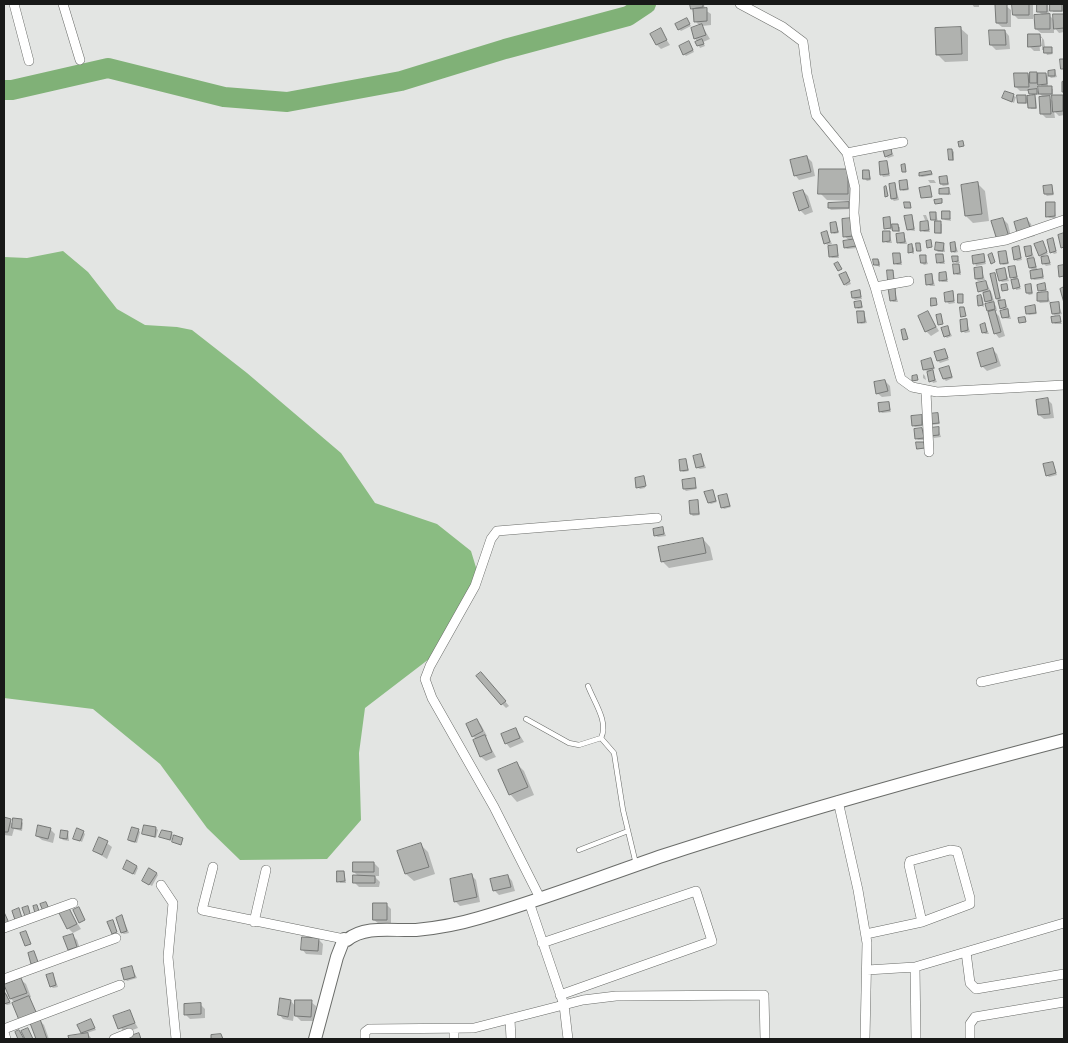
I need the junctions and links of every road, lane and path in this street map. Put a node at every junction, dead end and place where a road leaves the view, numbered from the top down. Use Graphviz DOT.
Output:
graph roads {
  1 [pos="14,4"];
  2 [pos="63,4"];
  3 [pos="740,4"];
  4 [pos="80,60"];
  5 [pos="29,61"];
  6 [pos="903,142"];
  7 [pos="847,153"];
  8 [pos="1064,220"];
  9 [pos="965,247"];
  10 [pos="909,281"];
  11 [pos="875,287"];
  12 [pos="1064,386"];
  13 [pos="926,392"];
  14 [pos="929,452"];
  15 [pos="657,518"];
  16 [pos="1064,664"];
  17 [pos="981,682"];
  18 [pos="588,686"];
  19 [pos="526,719"];
  20 [pos="602,738"];
  21 [pos="1064,740"];
  22 [pos="838,801"];
  23 [pos="628,831"];
  24 [pos="579,850"];
  25 [pos="636,866"];
  26 [pos="214,867"];
  27 [pos="266,870"];
  28 [pos="161,885"];
  29 [pos="534,900"];
  30 [pos="73,903"];
  31 [pos="254,922"];
  32 [pos="922,922"];
  33 [pos="1064,923"];
  34 [pos="4,928"];
  35 [pos="866,934"];
  36 [pos="116,938"];
  37 [pos="344,939"];
  38 [pos="542,942"];
  39 [pos="966,952"];
  40 [pos="915,968"];
  41 [pos="867,970"];
  42 [pos="1064,974"];
  43 [pos="4,979"];
  44 [pos="120,985"];
  45 [pos="560,995"];
  46 [pos="1064,1002"];
  47 [pos="564,1005"];
  48 [pos="510,1019"];
  49 [pos="454,1029"];
  50 [pos="4,1031"];
  51 [pos="129,1033"];
  52 [pos="6,1039"];
  53 [pos="114,1039"];
  54 [pos="176,1039"];
  55 [pos="315,1039"];
  56 [pos="365,1039"];
  57 [pos="454,1039"];
  58 [pos="510,1039"];
  59 [pos="568,1039"];
  60 [pos="764,1039"];
  61 [pos="866,1039"];
  62 [pos="916,1039"];
  63 [pos="970,1039"];
  1 -- 5 [label="street"];
  2 -- 4 [label="street"];
  3 -- 7 [label="street"];
  6 -- 7 [label="street"];
  7 -- 11 [label="street"];
  8 -- 9 [label="street"];
  10 -- 11 [label="street"];
  11 -- 13 [label="street"];
  12 -- 13 [label="street"];
  13 -- 14 [label="street"];
  15 -- 29 [label="street"];
  16 -- 17 [label="street"];
  18 -- 20 [label="lane"];
  19 -- 20 [label="lane"];
  20 -- 23 [label="lane"];
  21 -- 22 [label="street"];
  22 -- 25 [label="street"];
  22 -- 35 [label="street"];
  23 -- 24 [label="lane"];
  23 -- 25 [label="lane"];
  25 -- 29 [label="street"];
  26 -- 31 [label="street"];
  27 -- 31 [label="street"];
  28 -- 54 [label="street"];
  29 -- 37 [label="street"];
  29 -- 38 [label="street"];
  30 -- 34 [label="street"];
  31 -- 37 [label="street"];
  32 -- 32 [label="street"];
  32 -- 35 [label="street"];
  33 -- 39 [label="street"];
  35 -- 41 [label="street"];
  36 -- 43 [label="street"];
  37 -- 55 [label="street"];
  38 -- 45 [label="street"];
  38 -- 45 [label="street"];
  39 -- 40 [label="street"];
  39 -- 42 [label="street"];
  40 -- 41 [label="street"];
  40 -- 62 [label="street"];
  41 -- 61 [label="street"];
  44 -- 50 [label="street"];
  45 -- 47 [label="street"];
  46 -- 63 [label="street"];
  47 -- 48 [label="street"];
  47 -- 59 [label="street"];
  47 -- 60 [label="street"];
  48 -- 49 [label="street"];
  48 -- 58 [label="street"];
  49 -- 56 [label="street"];
  49 -- 57 [label="street"];
  50 -- 52 [label="street"];
  51 -- 53 [label="street"];
}
